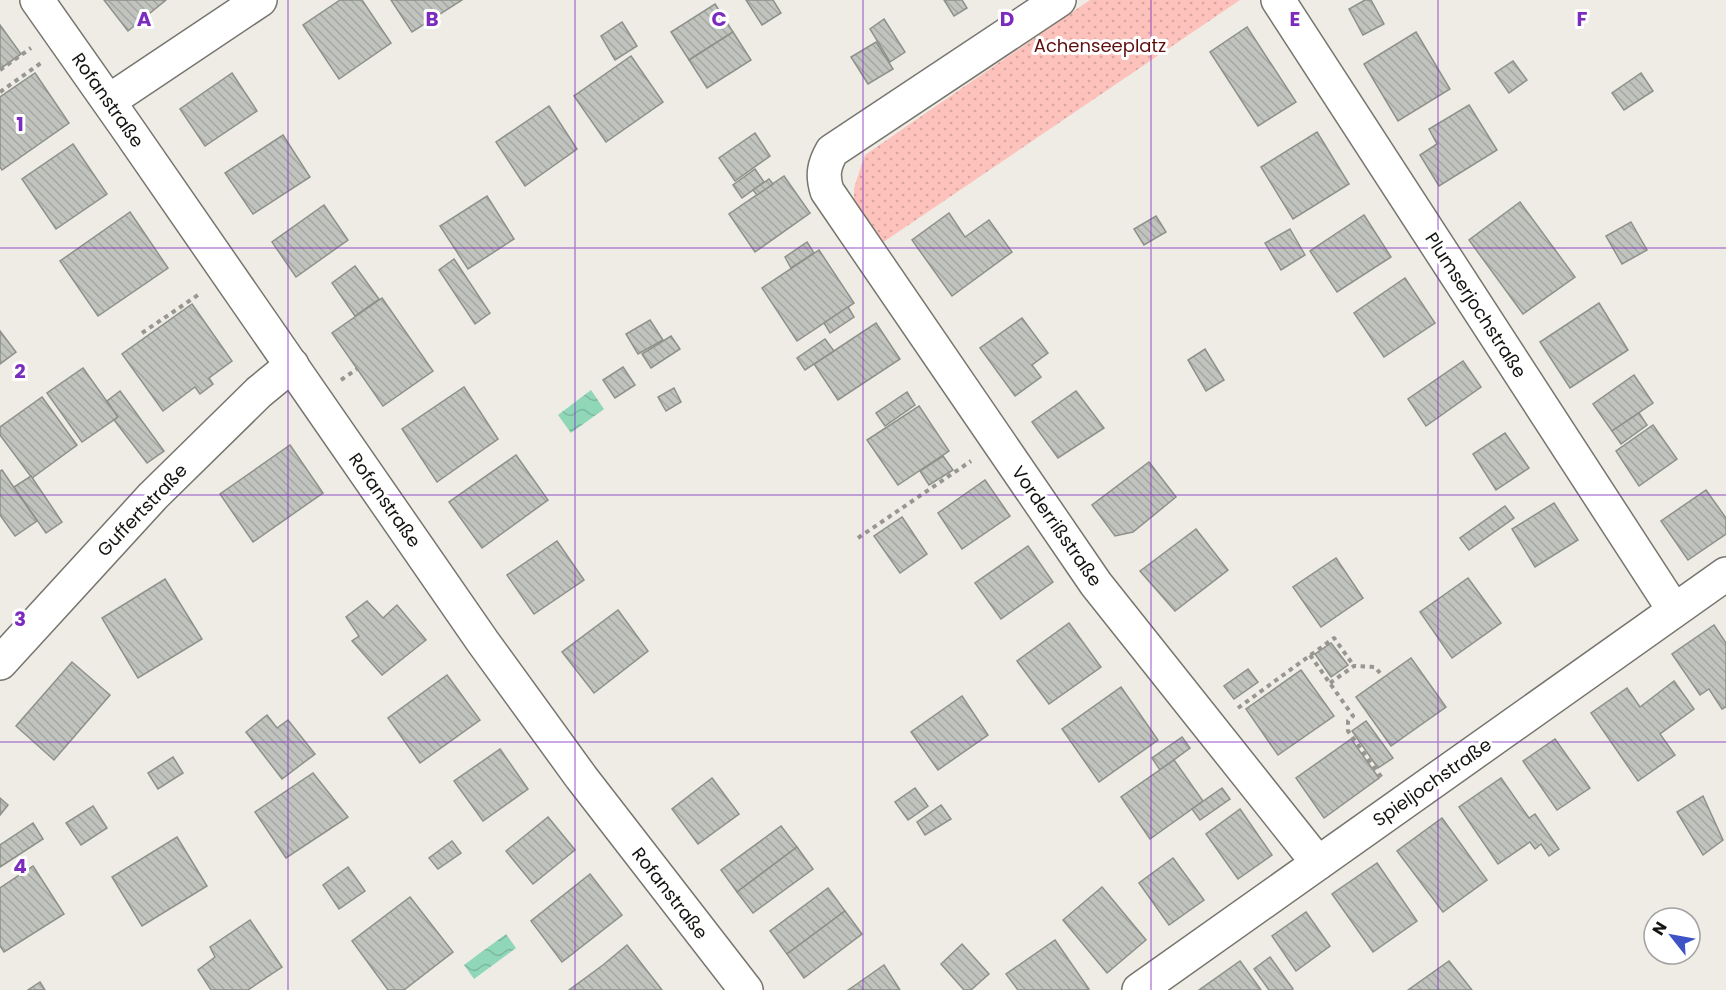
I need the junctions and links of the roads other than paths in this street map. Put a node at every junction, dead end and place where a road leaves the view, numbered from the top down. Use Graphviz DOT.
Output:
graph roads {
  1 [pos="37,0"];
  2 [pos="260,0"];
  3 [pos="1059,0"];
  4 [pos="1278,0"];
  5 [pos="109,101"];
  6 [pos="292,365"];
  7 [pos="1726,574"];
  8 [pos="1674,610"];
  9 [pos="0,663"];
  10 [pos="1318,863"];
  11 [pos="746,990"];
  12 [pos="1139,990"];
  1 -- 5 [label="street, Rofanstraße"];
  2 -- 5 [label="street"];
  3 -- 10 [label="street, Vorderrißstraße"];
  4 -- 8 [label="street, Plumserjochstraße"];
  5 -- 6 [label="street, Rofanstraße"];
  6 -- 9 [label="street, Guffertstraße"];
  6 -- 11 [label="street, Rofanstraße"];
  7 -- 8 [label="street, Spieljochstraße"];
  8 -- 10 [label="street, Spieljochstraße"];
  10 -- 12 [label="street, Spieljochstraße"];
}
